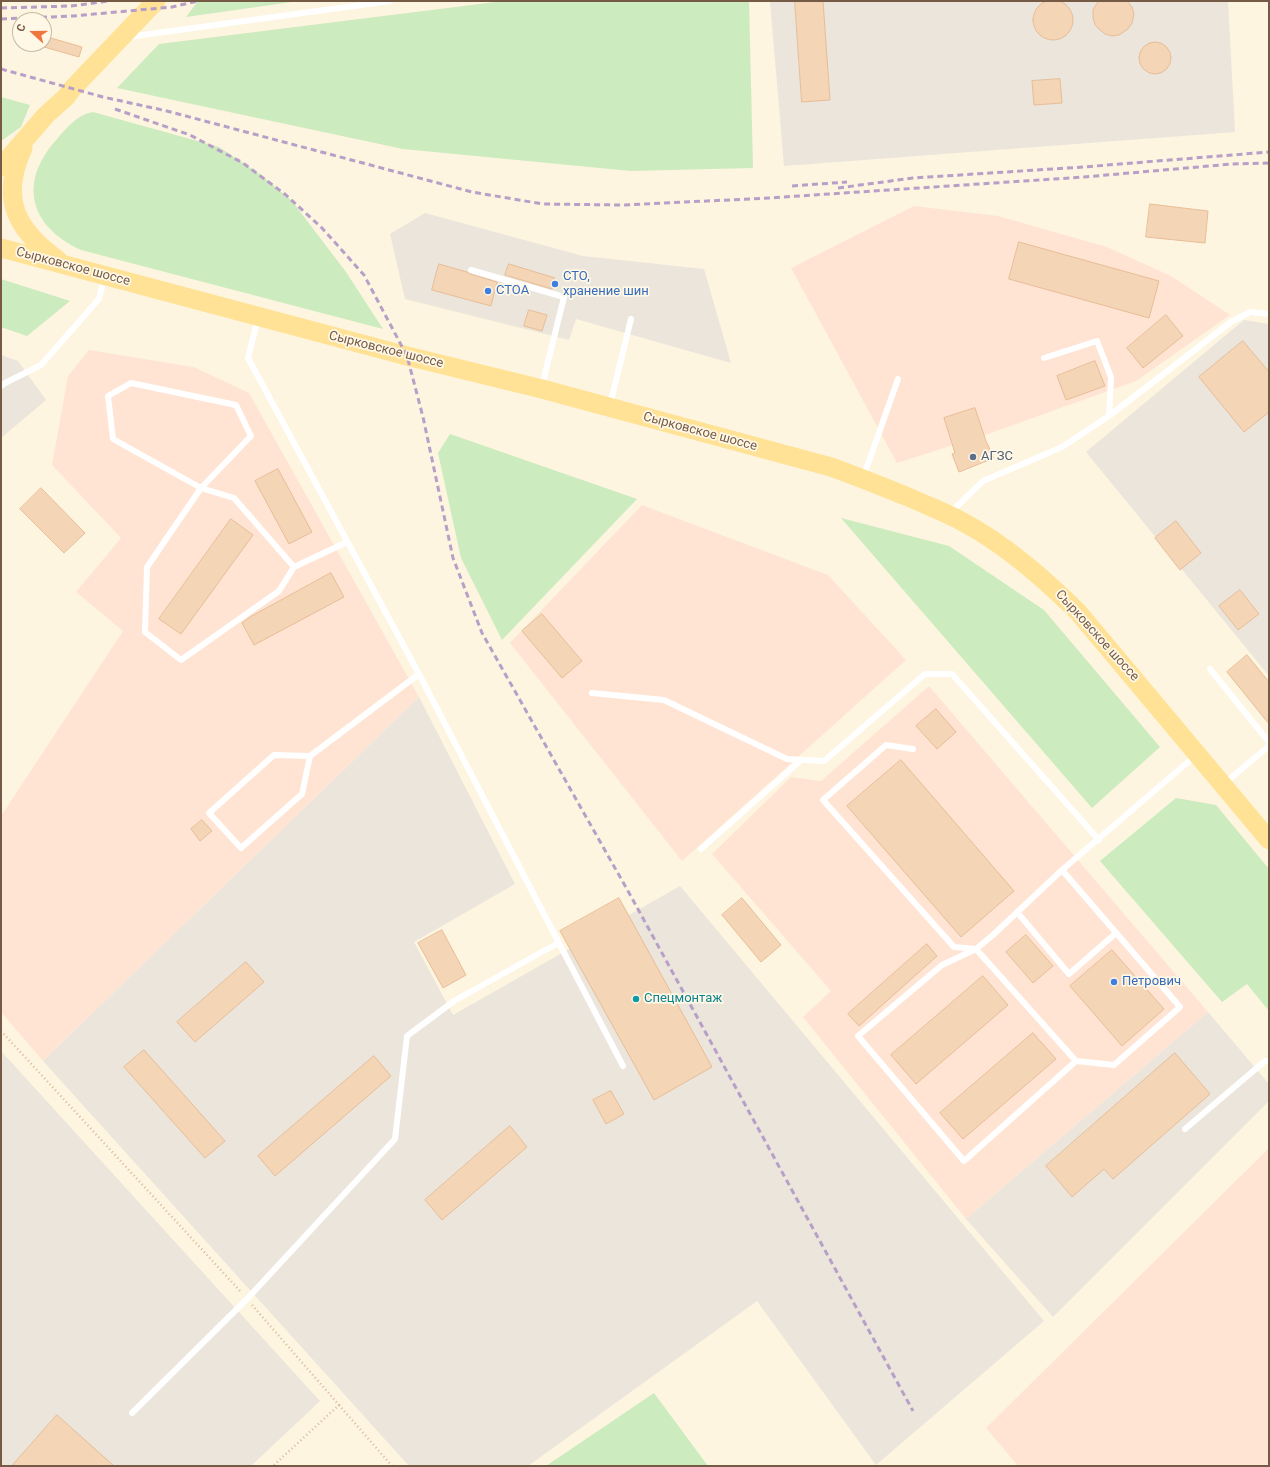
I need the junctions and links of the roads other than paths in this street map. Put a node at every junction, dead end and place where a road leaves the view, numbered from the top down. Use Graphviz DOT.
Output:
graph roads {
  1 [pos="156,1"];
  2 [pos="390,1"];
  3 [pos="120,38"];
  4 [pos="31,132"];
  5 [pos="1,148"];
  6 [pos="1,167"];
  7 [pos="1,248"];
  8 [pos="66,265"];
  9 [pos="471,270"];
  10 [pos="105,276"];
  11 [pos="1269,314"];
  12 [pos="259,317"];
  13 [pos="631,319"];
  14 [pos="1044,358"];
  15 [pos="898,379"];
  16 [pos="2,383"];
  17 [pos="542,389"];
  18 [pos="610,408"];
  19 [pos="1109,416"];
  20 [pos="863,478"];
  21 [pos="201,488"];
  22 [pos="948,514"];
  23 [pos="347,542"];
  24 [pos="294,567"];
  25 [pos="1210,669"];
  26 [pos="419,674"];
  27 [pos="592,693"];
  28 [pos="1269,742"];
  29 [pos="1269,746"];
  30 [pos="913,749"];
  31 [pos="1198,754"];
  32 [pos="310,756"];
  33 [pos="801,760"];
  34 [pos="1224,784"];
  35 [pos="1099,840"];
  36 [pos="1269,840"];
  37 [pos="701,849"];
  38 [pos="1062,870"];
  39 [pos="1017,912"];
  40 [pos="1116,933"];
  41 [pos="558,943"];
  42 [pos="976,949"];
  43 [pos="1076,1061"];
  44 [pos="1269,1061"];
  45 [pos="623,1066"];
  46 [pos="1185,1129"];
  47 [pos="132,1413"];
  1 -- 3 [label="main road"];
  2 -- 3 [label="lane"];
  3 -- 4 [label="main road"];
  4 -- 5 [label="main road"];
  4 -- 6 [label="main road"];
  4 -- 8 [label="main road"];
  7 -- 8 [label="main road, Сырковское шоссе"];
  8 -- 10 [label="main road, Сырковское шоссе"];
  9 -- 17 [label="lane"];
  10 -- 12 [label="main road, Сырковское шоссе"];
  10 -- 16 [label="lane"];
  11 -- 19 [label="lane"];
  12 -- 17 [label="main road, Сырковское шоссе"];
  12 -- 23 [label="lane"];
  13 -- 18 [label="lane"];
  14 -- 19 [label="lane"];
  15 -- 20 [label="lane"];
  17 -- 18 [label="main road, Сырковское шоссе"];
  18 -- 20 [label="main road, Сырковское шоссе"];
  19 -- 22 [label="lane"];
  20 -- 22 [label="main road, Сырковское шоссе"];
  21 -- 21 [label="lane"];
  21 -- 24 [label="lane"];
  21 -- 24 [label="lane"];
  22 -- 31 [label="main road, Сырковское шоссе"];
  23 -- 24 [label="lane"];
  23 -- 26 [label="lane"];
  25 -- 28 [label="lane"];
  26 -- 32 [label="lane"];
  26 -- 41 [label="lane"];
  27 -- 33 [label="lane"];
  29 -- 34 [label="lane"];
  30 -- 42 [label="lane"];
  31 -- 34 [label="main road, Сырковское шоссе"];
  31 -- 35 [label="lane"];
  32 -- 32 [label="lane"];
  33 -- 35 [label="lane"];
  33 -- 37 [label="lane"];
  34 -- 36 [label="main road, Сырковское шоссе"];
  35 -- 38 [label="lane"];
  38 -- 39 [label="lane"];
  38 -- 40 [label="lane"];
  39 -- 40 [label="lane"];
  39 -- 42 [label="lane"];
  40 -- 43 [label="lane"];
  41 -- 45 [label="lane"];
  41 -- 47 [label="lane"];
  42 -- 43 [label="lane"];
  42 -- 43 [label="lane"];
  44 -- 46 [label="lane"];
}
